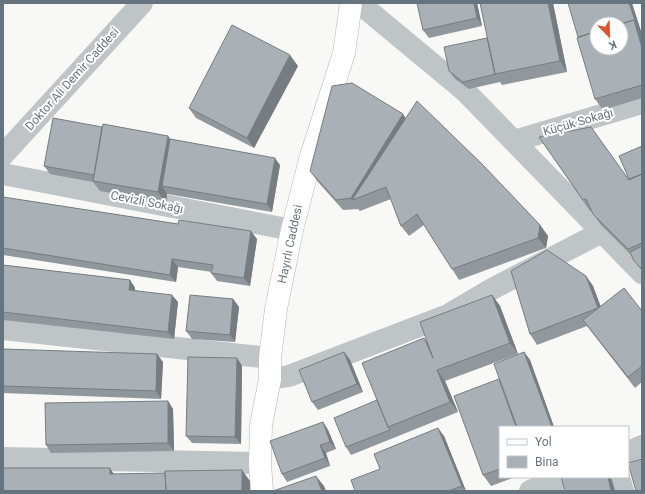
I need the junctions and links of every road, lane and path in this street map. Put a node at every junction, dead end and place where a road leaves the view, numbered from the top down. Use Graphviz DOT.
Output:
graph roads {
  1 [pos="142,3"];
  2 [pos="351,3"];
  3 [pos="359,3"];
  4 [pos="642,103"];
  5 [pos="514,141"];
  6 [pos="3,155"];
  7 [pos="3,174"];
  8 [pos="292,230"];
  9 [pos="602,232"];
  10 [pos="642,273"];
  11 [pos="3,329"];
  12 [pos="270,368"];
  13 [pos="642,446"];
  14 [pos="629,452"];
  15 [pos="3,458"];
  16 [pos="260,463"];
  17 [pos="562,478"];
  18 [pos="620,478"];
  19 [pos="262,491"];
  20 [pos="530,491"];
  21 [pos="623,491"];
  1 -- 6 [label="street, Doktor Ali Demir Caddesi"];
  2 -- 8 [label="main road, Hayırlı Caddesi"];
  3 -- 5 [label="street"];
  4 -- 5 [label="street, Küçük Sokağı"];
  5 -- 9 [label="street"];
  7 -- 8 [label="street, Cevizli Sokağı"];
  8 -- 12 [label="main road, Hayırlı Caddesi"];
  9 -- 10 [label="street"];
  9 -- 12 [label="street"];
  11 -- 12 [label="street"];
  12 -- 16 [label="main road, Hayırlı Caddesi"];
  13 -- 14 [label="street"];
  15 -- 16 [label="street"];
  16 -- 19 [label="main road, Hayırlı Caddesi"];
  17 -- 20 [label="street"];
  18 -- 21 [label="street"];
}
